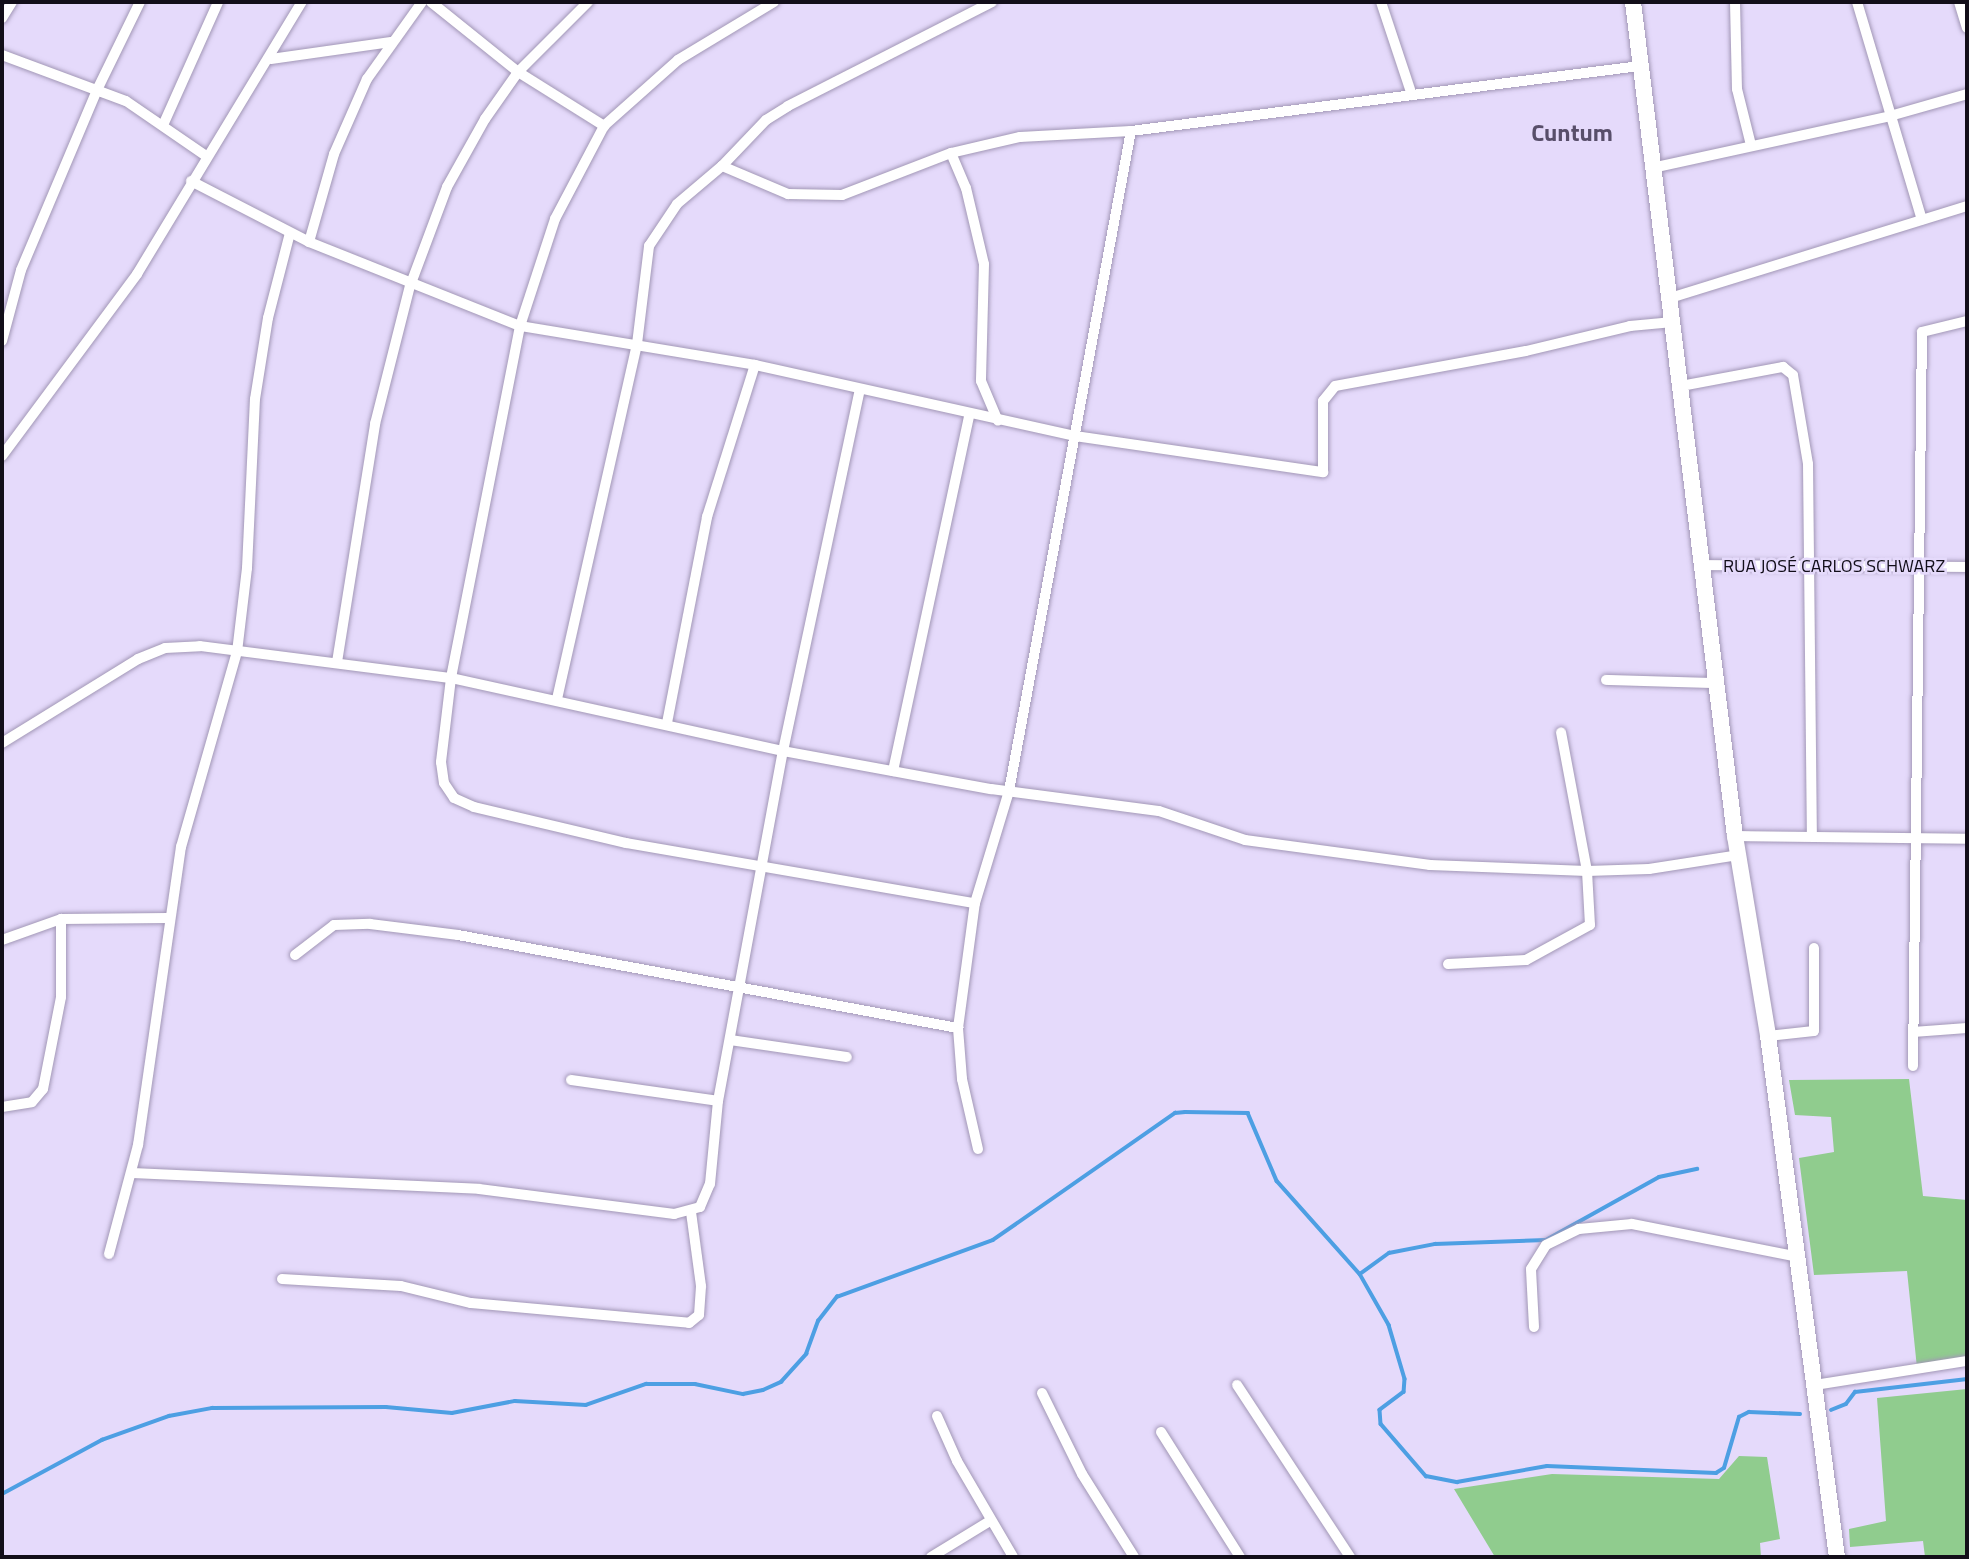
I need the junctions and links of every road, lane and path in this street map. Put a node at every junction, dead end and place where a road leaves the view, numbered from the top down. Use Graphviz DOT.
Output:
graph roads {
  1 [pos="12,2"];
  2 [pos="140,2"];
  3 [pos="218,2"];
  4 [pos="302,2"];
  5 [pos="422,2"];
  6 [pos="430,2"];
  7 [pos="588,2"];
  8 [pos="774,2"];
  9 [pos="992,2"];
  10 [pos="1381,2"];
  11 [pos="1633,2"];
  12 [pos="1735,2"];
  13 [pos="1857,2"];
  14 [pos="1959,2"];
  15 [pos="2,18"];
  16 [pos="1967,28"];
  17 [pos="391,42"];
  18 [pos="2,55"];
  19 [pos="271,59"];
  20 [pos="1640,66"];
  21 [pos="518,72"];
  22 [pos="98,88"];
  23 [pos="1967,94"];
  24 [pos="1412,95"];
  25 [pos="1890,116"];
  26 [pos="164,123"];
  27 [pos="604,126"];
  28 [pos="1131,131"];
  29 [pos="1751,145"];
  30 [pos="951,153"];
  31 [pos="206,156"];
  32 [pos="722,166"];
  33 [pos="1652,168"];
  34 [pos="191,181"];
  35 [pos="1967,206"];
  36 [pos="1922,220"];
  37 [pos="290,233"];
  38 [pos="309,242"];
  39 [pos="410,286"];
  40 [pos="1670,298"];
  41 [pos="1967,321"];
  42 [pos="1673,322"];
  43 [pos="520,326"];
  44 [pos="2,341"];
  45 [pos="637,344"];
  46 [pos="755,365"];
  47 [pos="1681,386"];
  48 [pos="860,390"];
  49 [pos="969,415"];
  50 [pos="998,421"];
  51 [pos="1075,436"];
  52 [pos="2,456"];
  53 [pos="1810,563"];
  54 [pos="1919,564"];
  55 [pos="1700,565"];
  56 [pos="1967,567"];
  57 [pos="237,652"];
  58 [pos="337,662"];
  59 [pos="451,678"];
  60 [pos="1606,680"];
  61 [pos="1715,683"];
  62 [pos="557,699"];
  63 [pos="667,723"];
  64 [pos="1561,732"];
  65 [pos="2,743"];
  66 [pos="783,751"];
  67 [pos="893,771"];
  68 [pos="1009,791"];
  69 [pos="1735,836"];
  70 [pos="1812,836"];
  71 [pos="1913,836"];
  72 [pos="1967,839"];
  73 [pos="1738,855"];
  74 [pos="762,864"];
  75 [pos="1587,872"];
  76 [pos="975,903"];
  77 [pos="168,918"];
  78 [pos="61,919"];
  79 [pos="2,940"];
  80 [pos="1814,948"];
  81 [pos="295,955"];
  82 [pos="1448,964"];
  83 [pos="739,988"];
  84 [pos="958,1028"];
  85 [pos="1967,1028"];
  86 [pos="1913,1032"];
  87 [pos="1768,1036"];
  88 [pos="730,1040"];
  89 [pos="847,1057"];
  90 [pos="1913,1066"];
  91 [pos="571,1080"];
  92 [pos="718,1101"];
  93 [pos="2,1107"];
  94 [pos="978,1149"];
  95 [pos="132,1173"];
  96 [pos="691,1212"];
  97 [pos="109,1254"];
  98 [pos="1799,1257"];
  99 [pos="282,1279"];
  100 [pos="1534,1327"];
  101 [pos="1967,1361"];
  102 [pos="1237,1385"];
  103 [pos="1815,1385"];
  104 [pos="1042,1393"];
  105 [pos="937,1416"];
  106 [pos="1161,1432"];
  107 [pos="990,1521"];
  108 [pos="931,1557"];
  109 [pos="1013,1557"];
  110 [pos="1134,1557"];
  111 [pos="1241,1557"];
  112 [pos="1350,1557"];
  113 [pos="1837,1557"];
  1 -- 15 [label="street"];
  2 -- 22 [label="street"];
  3 -- 26 [label="street"];
  4 -- 19 [label="street"];
  5 -- 17 [label="street"];
  6 -- 21 [label="street"];
  7 -- 21 [label="street"];
  8 -- 27 [label="street"];
  9 -- 32 [label="street"];
  10 -- 24 [label="street"];
  11 -- 20 [label="main road"];
  12 -- 29 [label="street"];
  13 -- 25 [label="street"];
  14 -- 16 [label="street"];
  17 -- 19 [label="street"];
  17 -- 38 [label="street"];
  18 -- 22 [label="street"];
  19 -- 31 [label="street"];
  20 -- 24 [label="street"];
  20 -- 33 [label="main road"];
  21 -- 27 [label="street"];
  21 -- 39 [label="street"];
  22 -- 26 [label="street"];
  22 -- 44 [label="street"];
  23 -- 25 [label="street"];
  24 -- 28 [label="street"];
  25 -- 29 [label="street"];
  25 -- 36 [label="street"];
  26 -- 31 [label="street"];
  27 -- 43 [label="street"];
  28 -- 30 [label="street"];
  28 -- 51 [label="street"];
  29 -- 33 [label="street"];
  30 -- 32 [label="street"];
  30 -- 50 [label="street"];
  31 -- 34 [label="street"];
  32 -- 45 [label="street"];
  33 -- 40 [label="main road"];
  34 -- 37 [label="street"];
  34 -- 52 [label="street"];
  35 -- 36 [label="street"];
  36 -- 40 [label="street"];
  37 -- 38 [label="street"];
  37 -- 57 [label="street"];
  38 -- 39 [label="street"];
  39 -- 43 [label="street"];
  39 -- 58 [label="street"];
  40 -- 42 [label="main road"];
  41 -- 54 [label="street"];
  42 -- 47 [label="main road"];
  42 -- 51 [label="street"];
  43 -- 45 [label="street"];
  43 -- 59 [label="street"];
  45 -- 46 [label="street"];
  45 -- 62 [label="street"];
  46 -- 48 [label="street"];
  46 -- 63 [label="street"];
  47 -- 53 [label="street"];
  47 -- 55 [label="main road"];
  48 -- 49 [label="street"];
  48 -- 66 [label="street"];
  49 -- 50 [label="street"];
  49 -- 67 [label="street"];
  50 -- 51 [label="street"];
  51 -- 68 [label="street"];
  53 -- 54 [label="street, RUA JOSÉ CARLOS SCHWARZ"];
  53 -- 55 [label="street, RUA JOSÉ CARLOS SCHWARZ"];
  53 -- 70 [label="street"];
  54 -- 56 [label="street, RUA JOSÉ CARLOS SCHWARZ"];
  54 -- 71 [label="street"];
  55 -- 61 [label="main road"];
  57 -- 58 [label="street"];
  57 -- 65 [label="street"];
  57 -- 77 [label="street"];
  58 -- 59 [label="street"];
  59 -- 62 [label="street"];
  59 -- 74 [label="street"];
  60 -- 61 [label="street"];
  61 -- 69 [label="main road"];
  62 -- 63 [label="street"];
  63 -- 66 [label="street"];
  64 -- 75 [label="street"];
  66 -- 67 [label="street"];
  66 -- 74 [label="street"];
  67 -- 68 [label="street"];
  68 -- 75 [label="street"];
  68 -- 76 [label="street"];
  69 -- 70 [label="street"];
  69 -- 73 [label="main road"];
  70 -- 71 [label="street"];
  71 -- 72 [label="street"];
  71 -- 86 [label="street"];
  73 -- 75 [label="street"];
  73 -- 87 [label="main road"];
  74 -- 76 [label="street"];
  74 -- 83 [label="street"];
  75 -- 82 [label="street"];
  76 -- 84 [label="street"];
  77 -- 78 [label="street"];
  77 -- 95 [label="street"];
  78 -- 79 [label="street"];
  78 -- 93 [label="street"];
  80 -- 87 [label="street"];
  81 -- 83 [label="street"];
  83 -- 84 [label="street"];
  83 -- 88 [label="street"];
  84 -- 94 [label="street"];
  85 -- 86 [label="street"];
  86 -- 90 [label="street"];
  87 -- 98 [label="main road"];
  88 -- 89 [label="street"];
  88 -- 92 [label="street"];
  91 -- 92 [label="street"];
  92 -- 96 [label="street"];
  95 -- 96 [label="street"];
  95 -- 97 [label="street"];
  96 -- 99 [label="street"];
  98 -- 100 [label="street"];
  98 -- 103 [label="main road"];
  101 -- 103 [label="street"];
  102 -- 112 [label="street"];
  103 -- 113 [label="main road"];
  104 -- 110 [label="street"];
  105 -- 107 [label="street"];
  106 -- 111 [label="street"];
  107 -- 108 [label="street"];
  107 -- 109 [label="street"];
}
